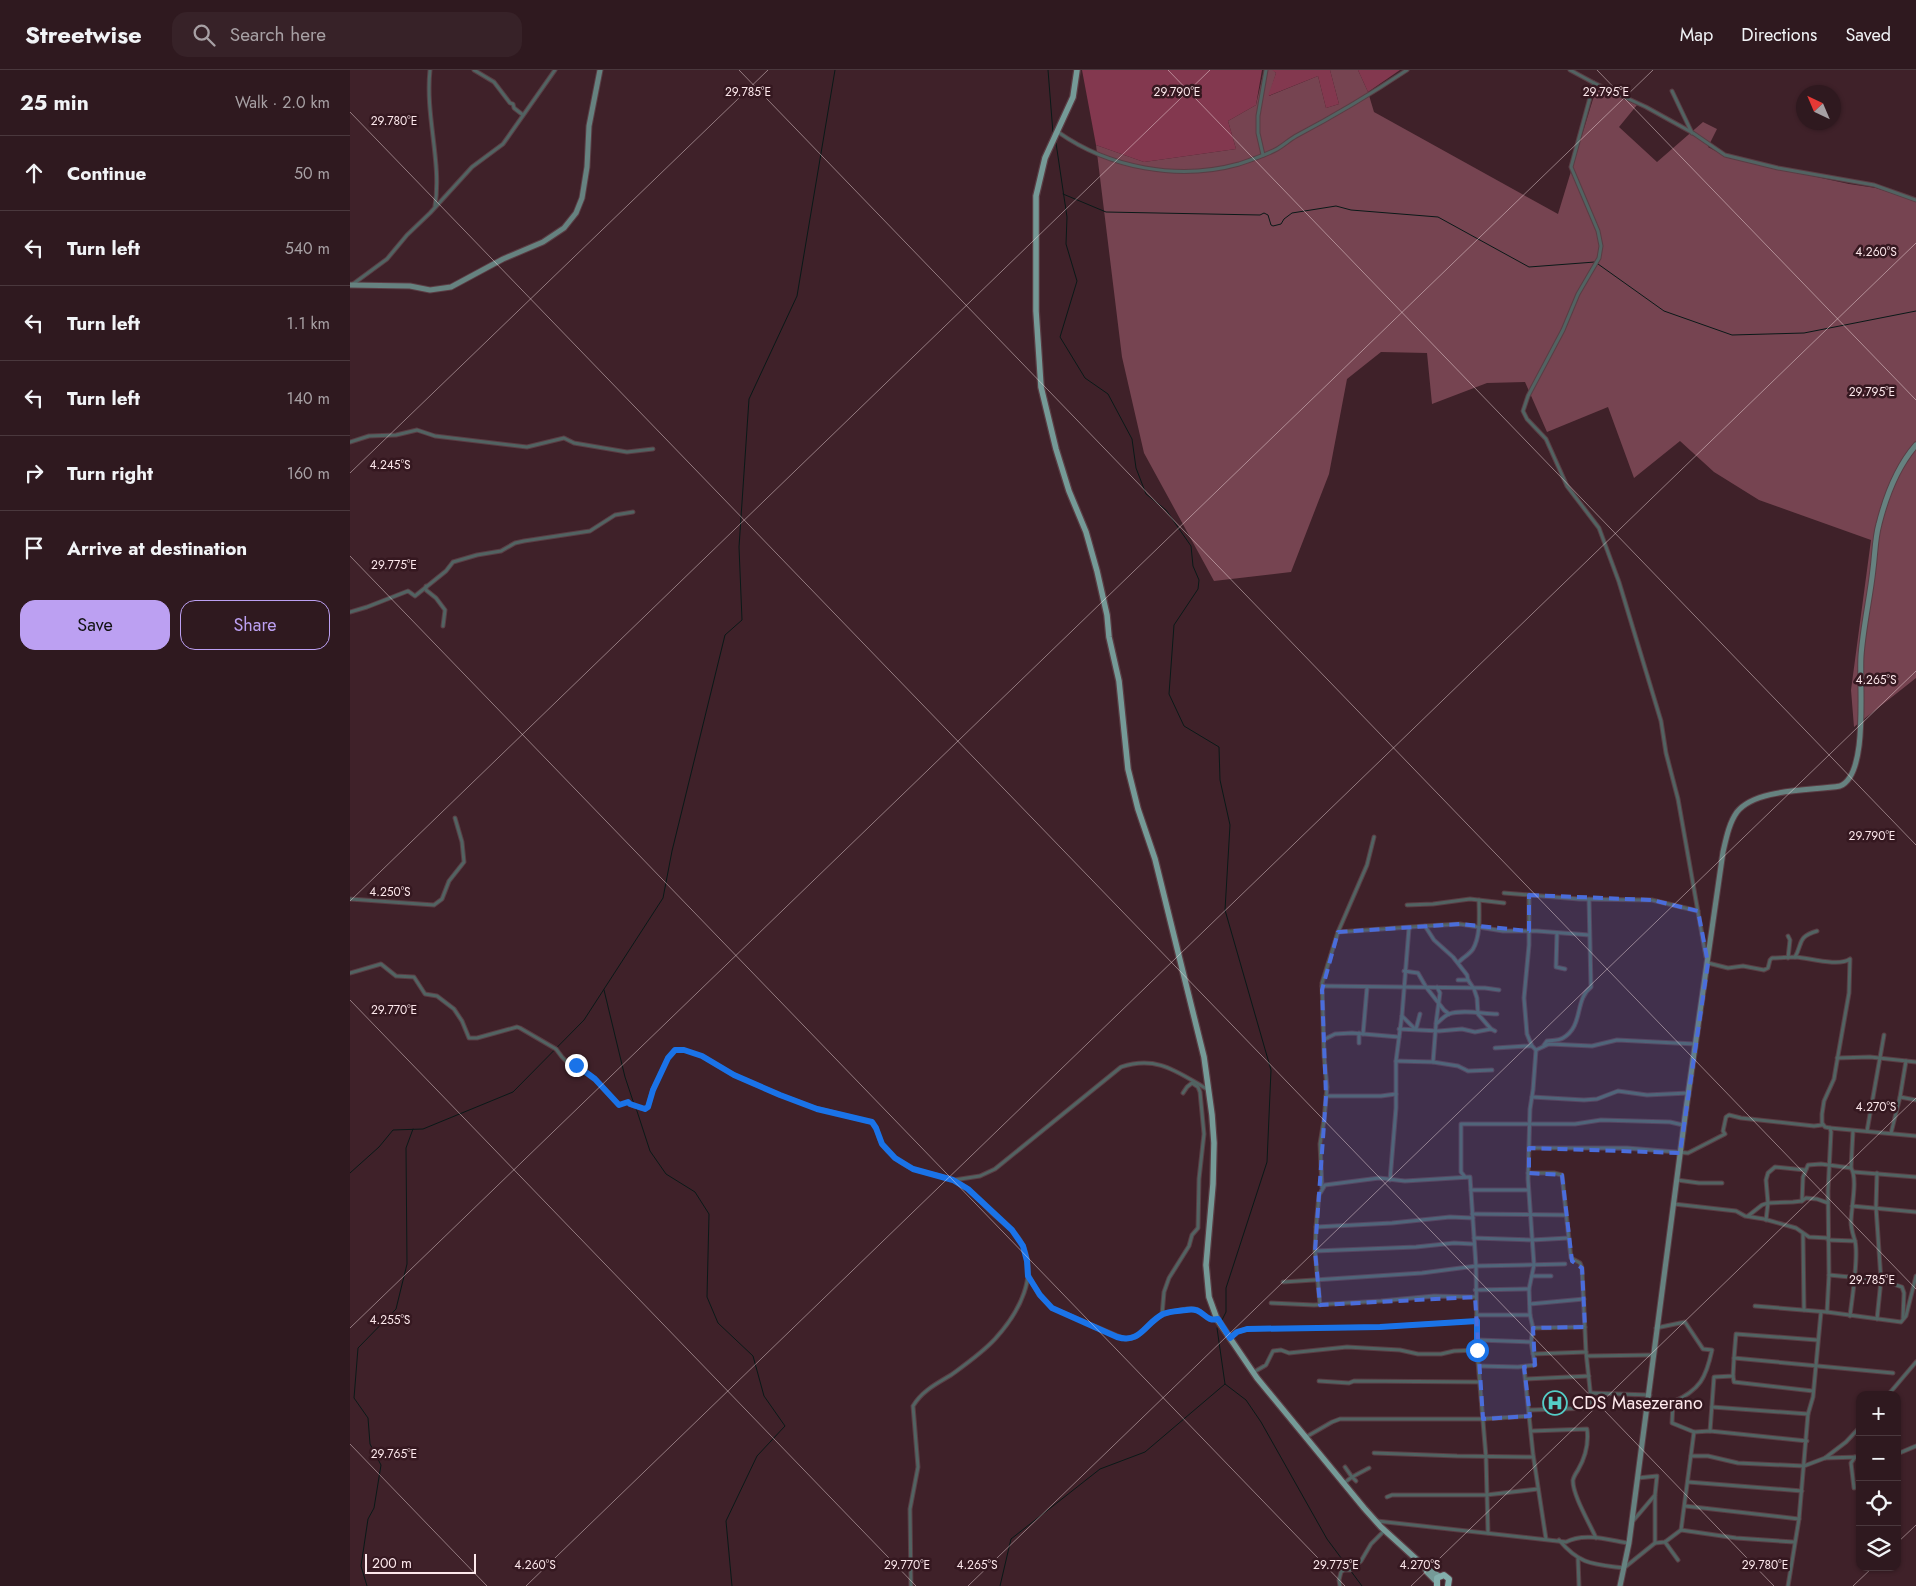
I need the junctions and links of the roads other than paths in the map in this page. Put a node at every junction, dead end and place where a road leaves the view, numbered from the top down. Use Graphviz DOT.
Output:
graph roads {
  1 [pos="430,70"];
  2 [pos="474,70"];
  3 [pos="556,70"];
  4 [pos="600,70"];
  5 [pos="1077,70"];
  6 [pos="1266,70"];
  7 [pos="1407,70"];
  8 [pos="1570,70"];
  9 [pos="1594,84"];
  10 [pos="1672,91"];
  11 [pos="523,115"];
  12 [pos="1057,132"];
  13 [pos="1693,133"];
  14 [pos="1263,155"];
  15 [pos="1916,200"];
  16 [pos="435,206"];
  17 [pos="350,285"];
  18 [pos="350,442"];
  19 [pos="1916,445"];
  20 [pos="654,448"];
  21 [pos="633,512"];
  22 [pos="426,585"];
  23 [pos="350,612"];
  24 [pos="444,626"];
  25 [pos="454,818"];
  26 [pos="1374,838"];
  27 [pos="1504,893"];
  28 [pos="1529,895"];
  29 [pos="1589,899"];
  30 [pos="350,900"];
  31 [pos="1479,900"];
  32 [pos="1504,903"];
  33 [pos="1407,905"];
  34 [pos="1698,911"];
  35 [pos="1425,926"];
  36 [pos="1479,926"];
  37 [pos="1409,928"];
  38 [pos="1529,931"];
  39 [pos="1817,931"];
  40 [pos="1338,932"];
  41 [pos="1557,933"];
  42 [pos="1589,935"];
  43 [pos="1788,936"];
  44 [pos="1795,957"];
  45 [pos="1788,958"];
  46 [pos="1458,963"];
  47 [pos="1708,963"];
  48 [pos="1564,969"];
  49 [pos="1404,971"];
  50 [pos="350,973"];
  51 [pos="1458,980"];
  52 [pos="1468,980"];
  53 [pos="1322,986"];
  54 [pos="1404,986"];
  55 [pos="1426,987"];
  56 [pos="1436,987"];
  57 [pos="1367,988"];
  58 [pos="1474,989"];
  59 [pos="1499,990"];
  60 [pos="1438,1004"];
  61 [pos="1420,1014"];
  62 [pos="1449,1014"];
  63 [pos="1478,1014"];
  64 [pos="1497,1014"];
  65 [pos="1402,1015"];
  66 [pos="1436,1024"];
  67 [pos="1399,1029"];
  68 [pos="1435,1029"];
  69 [pos="1416,1030"];
  70 [pos="1361,1033"];
  71 [pos="1884,1035"];
  72 [pos="1399,1037"];
  73 [pos="1325,1039"];
  74 [pos="1359,1043"];
  75 [pos="1695,1044"];
  76 [pos="1544,1045"];
  77 [pos="1532,1046"];
  78 [pos="1495,1048"];
  79 [pos="1536,1050"];
  80 [pos="1837,1058"];
  81 [pos="1880,1058"];
  82 [pos="1396,1061"];
  83 [pos="1906,1061"];
  84 [pos="1432,1062"];
  85 [pos="1916,1062"];
  86 [pos="1492,1070"];
  87 [pos="1209,1090"];
  88 [pos="1183,1093"];
  89 [pos="1688,1093"];
  90 [pos="1396,1094"];
  91 [pos="1326,1096"];
  92 [pos="1532,1097"];
  93 [pos="1900,1097"];
  94 [pos="1916,1100"];
  95 [pos="1529,1123"];
  96 [pos="1684,1125"];
  97 [pos="1822,1125"];
  98 [pos="1830,1128"];
  99 [pos="1853,1131"];
  100 [pos="1867,1131"];
  101 [pos="1891,1133"];
  102 [pos="1916,1136"];
  103 [pos="1529,1148"];
  104 [pos="1680,1153"];
  105 [pos="1830,1166"];
  106 [pos="1805,1170"];
  107 [pos="1853,1170"];
  108 [pos="1528,1173"];
  109 [pos="1877,1173"];
  110 [pos="1465,1177"];
  111 [pos="1916,1177"];
  112 [pos="953,1180"];
  113 [pos="1390,1180"];
  114 [pos="1676,1180"];
  115 [pos="1722,1183"];
  116 [pos="1322,1187"];
  117 [pos="1471,1190"];
  118 [pos="1528,1190"];
  119 [pos="1802,1201"];
  120 [pos="1768,1203"];
  121 [pos="1828,1203"];
  122 [pos="1674,1204"];
  123 [pos="1852,1206"];
  124 [pos="1876,1207"];
  125 [pos="1916,1212"];
  126 [pos="1531,1214"];
  127 [pos="1566,1214"];
  128 [pos="1473,1216"];
  129 [pos="1748,1217"];
  130 [pos="1766,1220"];
  131 [pos="1316,1227"];
  132 [pos="1803,1234"];
  133 [pos="1474,1238"];
  134 [pos="1568,1238"];
  135 [pos="1828,1239"];
  136 [pos="1532,1240"];
  137 [pos="1855,1241"];
  138 [pos="1474,1244"];
  139 [pos="1315,1251"];
  140 [pos="1565,1264"];
  141 [pos="1534,1265"];
  142 [pos="1476,1266"];
  143 [pos="1829,1275"];
  144 [pos="1028,1276"];
  145 [pos="1532,1276"];
  146 [pos="1551,1276"];
  147 [pos="1916,1276"];
  148 [pos="1854,1277"];
  149 [pos="1318,1280"];
  150 [pos="1881,1280"];
  151 [pos="1283,1282"];
  152 [pos="1529,1289"];
  153 [pos="1476,1290"];
  154 [pos="1476,1297"];
  155 [pos="1584,1299"];
  156 [pos="1271,1303"];
  157 [pos="1530,1304"];
  158 [pos="1320,1305"];
  159 [pos="1755,1306"];
  160 [pos="1804,1310"];
  161 [pos="1821,1312"];
  162 [pos="1827,1312"];
  163 [pos="1162,1315"];
  164 [pos="1476,1315"];
  165 [pos="1530,1315"];
  166 [pos="1850,1316"];
  167 [pos="1218,1319"];
  168 [pos="1877,1319"];
  169 [pos="1477,1321"];
  170 [pos="1903,1321"];
  171 [pos="1585,1327"];
  172 [pos="1533,1328"];
  173 [pos="1656,1328"];
  174 [pos="1230,1338"];
  175 [pos="1478,1340"];
  176 [pos="1817,1340"];
  177 [pos="1531,1342"];
  178 [pos="1477,1350"];
  179 [pos="1533,1354"];
  180 [pos="1586,1354"];
  181 [pos="1654,1355"];
  182 [pos="1734,1358"];
  183 [pos="1916,1362"];
  184 [pos="1479,1366"];
  185 [pos="1815,1366"];
  186 [pos="1524,1367"];
  187 [pos="1253,1372"];
  188 [pos="1893,1373"];
  189 [pos="1589,1376"];
  190 [pos="1733,1376"];
  191 [pos="1526,1379"];
  192 [pos="1319,1380"];
  193 [pos="1479,1382"];
  194 [pos="1813,1390"];
  195 [pos="1891,1391"];
  196 [pos="1590,1393"];
  197 [pos="1650,1395"];
  198 [pos="1712,1407"];
  199 [pos="1530,1410"];
  200 [pos="1808,1414"];
  201 [pos="1530,1416"];
  202 [pos="1483,1419"];
  203 [pos="1531,1431"];
  204 [pos="1856,1431"];
  205 [pos="1694,1432"];
  206 [pos="1710,1432"];
  207 [pos="1306,1437"];
  208 [pos="1807,1441"];
  209 [pos="1916,1446"];
  210 [pos="1374,1453"];
  211 [pos="1901,1453"];
  212 [pos="1691,1456"];
  213 [pos="1486,1457"];
  214 [pos="1533,1457"];
  215 [pos="1856,1457"];
  216 [pos="1825,1458"];
  217 [pos="1856,1459"];
  218 [pos="1804,1466"];
  219 [pos="1345,1467"];
  220 [pos="1369,1468"];
  221 [pos="1352,1477"];
  222 [pos="1638,1478"];
  223 [pos="1356,1481"];
  224 [pos="1688,1482"];
  225 [pos="1344,1483"];
  226 [pos="1854,1488"];
  227 [pos="1538,1489"];
  228 [pos="1802,1491"];
  229 [pos="1486,1495"];
  230 [pos="1654,1495"];
  231 [pos="1387,1497"];
  232 [pos="1685,1506"];
  233 [pos="1799,1519"];
  234 [pos="1377,1521"];
  235 [pos="1631,1524"];
  236 [pos="1385,1530"];
  237 [pos="1681,1530"];
  238 [pos="1488,1533"];
  239 [pos="1546,1539"];
  240 [pos="1596,1539"];
  241 [pos="1559,1540"];
  242 [pos="1665,1542"];
  243 [pos="1794,1542"];
  244 [pos="1629,1543"];
  245 [pos="1655,1543"];
  246 [pos="1578,1559"];
  247 [pos="1678,1560"];
  248 [pos="1624,1568"];
  249 [pos="1437,1583"];
  250 [pos="1449,1585"];
  251 [pos="911,1586"];
  252 [pos="1340,1586"];
  253 [pos="1579,1586"];
  254 [pos="1620,1586"];
  255 [pos="1788,1586"];
  1 -- 16 [label="street"];
  2 -- 11 [label="street"];
  3 -- 11 [label="street"];
  4 -- 17 [label="main road"];
  5 -- 12 [label="main road"];
  6 -- 14 [label="street"];
  7 -- 14 [label="street"];
  8 -- 9 [label="street"];
  9 -- 13 [label="street"];
  9 -- 34 [label="street"];
  10 -- 13 [label="street"];
  11 -- 16 [label="street"];
  12 -- 14 [label="street"];
  12 -- 87 [label="main road"];
  13 -- 15 [label="street"];
  16 -- 17 [label="street"];
  18 -- 20 [label="street"];
  19 -- 47 [label="main road"];
  21 -- 22 [label="street"];
  22 -- 23 [label="street"];
  22 -- 24 [label="street"];
  25 -- 30 [label="street"];
  26 -- 40 [label="street"];
  27 -- 28 [label="street"];
  28 -- 29 [label="street"];
  28 -- 38 [label="street"];
  29 -- 34 [label="street"];
  29 -- 42 [label="street"];
  31 -- 32 [label="street"];
  31 -- 33 [label="street"];
  31 -- 36 [label="street"];
  34 -- 47 [label="street"];
  35 -- 36 [label="street"];
  35 -- 37 [label="street"];
  35 -- 46 [label="street"];
  36 -- 38 [label="street"];
  36 -- 46 [label="street"];
  37 -- 40 [label="street"];
  37 -- 49 [label="street"];
  38 -- 41 [label="street"];
  38 -- 77 [label="street"];
  39 -- 44 [label="street"];
  40 -- 53 [label="street"];
  41 -- 42 [label="street"];
  41 -- 48 [label="street"];
  42 -- 76 [label="street"];
  43 -- 45 [label="street"];
  44 -- 45 [label="street"];
  44 -- 80 [label="street"];
  45 -- 47 [label="street"];
  46 -- 52 [label="street"];
  47 -- 75 [label="main road"];
  49 -- 54 [label="street"];
  49 -- 55 [label="street"];
  50 -- 112 [label="street"];
  51 -- 52 [label="street"];
  52 -- 58 [label="street"];
  53 -- 57 [label="street"];
  53 -- 73 [label="street"];
  54 -- 55 [label="street"];
  54 -- 57 [label="street"];
  54 -- 65 [label="street"];
  55 -- 56 [label="street"];
  55 -- 60 [label="street"];
  56 -- 58 [label="street"];
  56 -- 60 [label="street"];
  57 -- 70 [label="street"];
  58 -- 59 [label="street"];
  58 -- 63 [label="street"];
  60 -- 62 [label="street"];
  60 -- 66 [label="street"];
  61 -- 69 [label="street"];
  62 -- 63 [label="street"];
  62 -- 66 [label="street"];
  63 -- 64 [label="street"];
  63 -- 68 [label="street"];
  65 -- 67 [label="street"];
  65 -- 69 [label="street"];
  66 -- 68 [label="street"];
  67 -- 69 [label="street"];
  67 -- 72 [label="street"];
  68 -- 69 [label="street"];
  68 -- 84 [label="street"];
  70 -- 72 [label="street"];
  70 -- 73 [label="street"];
  70 -- 74 [label="street"];
  71 -- 81 [label="street"];
  72 -- 82 [label="street"];
  73 -- 91 [label="street"];
  75 -- 76 [label="street"];
  75 -- 89 [label="main road"];
  76 -- 79 [label="street"];
  77 -- 78 [label="street"];
  77 -- 79 [label="street"];
  79 -- 92 [label="street"];
  80 -- 81 [label="street"];
  80 -- 97 [label="street"];
  81 -- 83 [label="street"];
  81 -- 100 [label="street"];
  82 -- 84 [label="street"];
  82 -- 90 [label="street"];
  83 -- 85 [label="street"];
  83 -- 93 [label="street"];
  84 -- 86 [label="street"];
  87 -- 112 [label="street"];
  87 -- 167 [label="main road"];
  88 -- 163 [label="street"];
  89 -- 92 [label="street"];
  89 -- 96 [label="main road"];
  90 -- 91 [label="street"];
  90 -- 113 [label="street"];
  91 -- 116 [label="street"];
  92 -- 95 [label="street"];
  93 -- 94 [label="street"];
  93 -- 101 [label="street"];
  95 -- 96 [label="street"];
  95 -- 103 [label="street"];
  95 -- 110 [label="street"];
  96 -- 104 [label="main road"];
  97 -- 98 [label="street"];
  97 -- 104 [label="street"];
  98 -- 99 [label="street"];
  98 -- 105 [label="street"];
  99 -- 100 [label="street"];
  99 -- 107 [label="street"];
  100 -- 101 [label="street"];
  101 -- 102 [label="street"];
  103 -- 104 [label="street"];
  103 -- 108 [label="street"];
  104 -- 114 [label="main road"];
  105 -- 106 [label="street"];
  105 -- 107 [label="street"];
  105 -- 121 [label="street"];
  106 -- 119 [label="street"];
  106 -- 120 [label="street"];
  107 -- 109 [label="street"];
  107 -- 123 [label="street"];
  108 -- 118 [label="street"];
  108 -- 127 [label="street"];
  109 -- 111 [label="street"];
  109 -- 124 [label="street"];
  110 -- 113 [label="street"];
  110 -- 117 [label="street"];
  112 -- 144 [label="street"];
  113 -- 116 [label="street"];
  114 -- 115 [label="street"];
  114 -- 122 [label="main road"];
  116 -- 131 [label="street"];
  117 -- 118 [label="street"];
  117 -- 128 [label="street"];
  118 -- 126 [label="street"];
  119 -- 120 [label="street"];
  119 -- 121 [label="street"];
  120 -- 129 [label="street"];
  120 -- 130 [label="street"];
  121 -- 135 [label="street"];
  122 -- 129 [label="street"];
  122 -- 173 [label="main road"];
  123 -- 124 [label="street"];
  123 -- 137 [label="street"];
  124 -- 125 [label="street"];
  124 -- 150 [label="street"];
  126 -- 127 [label="street"];
  126 -- 128 [label="street"];
  126 -- 136 [label="street"];
  127 -- 134 [label="street"];
  128 -- 131 [label="street"];
  128 -- 133 [label="street"];
  129 -- 130 [label="street"];
  130 -- 132 [label="street"];
  131 -- 139 [label="street"];
  132 -- 135 [label="street"];
  132 -- 160 [label="street"];
  133 -- 136 [label="street"];
  133 -- 138 [label="street"];
  134 -- 136 [label="street"];
  134 -- 155 [label="street"];
  135 -- 137 [label="street"];
  135 -- 143 [label="street"];
  136 -- 141 [label="street"];
  137 -- 148 [label="street"];
  138 -- 139 [label="street"];
  138 -- 142 [label="street"];
  139 -- 149 [label="street"];
  140 -- 141 [label="street"];
  141 -- 142 [label="street"];
  141 -- 145 [label="street"];
  142 -- 149 [label="street"];
  142 -- 153 [label="street"];
  143 -- 148 [label="street"];
  143 -- 162 [label="street"];
  144 -- 163 [label="street"];
  144 -- 251 [label="street"];
  145 -- 146 [label="street"];
  145 -- 152 [label="street"];
  147 -- 170 [label="street"];
  148 -- 150 [label="street"];
  148 -- 166 [label="street"];
  149 -- 151 [label="street"];
  149 -- 158 [label="street"];
  150 -- 168 [label="street"];
  150 -- 170 [label="street"];
  152 -- 153 [label="street"];
  152 -- 157 [label="street"];
  153 -- 154 [label="street"];
  154 -- 158 [label="street"];
  154 -- 164 [label="street"];
  155 -- 157 [label="street"];
  155 -- 171 [label="street"];
  156 -- 158 [label="street"];
  157 -- 165 [label="street"];
  159 -- 160 [label="street"];
  160 -- 161 [label="street"];
  161 -- 162 [label="street"];
  161 -- 176 [label="street"];
  162 -- 166 [label="street"];
  163 -- 167 [label="street"];
  164 -- 165 [label="street"];
  164 -- 169 [label="street"];
  165 -- 172 [label="street"];
  166 -- 168 [label="street"];
  167 -- 174 [label="main road"];
  168 -- 170 [label="street"];
  169 -- 174 [label="street"];
  169 -- 175 [label="street"];
  171 -- 172 [label="street"];
  171 -- 180 [label="street"];
  172 -- 177 [label="street"];
  173 -- 181 [label="main road"];
  173 -- 205 [label="street"];
  174 -- 187 [label="main road"];
  175 -- 177 [label="street"];
  175 -- 178 [label="street"];
  176 -- 182 [label="street"];
  176 -- 185 [label="street"];
  177 -- 179 [label="street"];
  178 -- 184 [label="street"];
  178 -- 187 [label="street"];
  179 -- 180 [label="street"];
  179 -- 186 [label="street"];
  180 -- 181 [label="street"];
  180 -- 189 [label="street"];
  181 -- 197 [label="main road"];
  182 -- 185 [label="street"];
  182 -- 190 [label="street"];
  183 -- 195 [label="street"];
  184 -- 186 [label="street"];
  184 -- 193 [label="street"];
  185 -- 188 [label="street"];
  185 -- 194 [label="street"];
  186 -- 191 [label="street"];
  187 -- 207 [label="main road"];
  189 -- 191 [label="street"];
  189 -- 196 [label="street"];
  190 -- 194 [label="street"];
  190 -- 198 [label="street"];
  191 -- 199 [label="street"];
  192 -- 193 [label="street"];
  193 -- 202 [label="street"];
  194 -- 200 [label="street"];
  196 -- 197 [label="street"];
  196 -- 199 [label="street"];
  197 -- 222 [label="main road"];
  198 -- 200 [label="street"];
  198 -- 206 [label="street"];
  199 -- 201 [label="street"];
  200 -- 208 [label="street"];
  201 -- 202 [label="street"];
  201 -- 203 [label="street"];
  202 -- 207 [label="street"];
  202 -- 213 [label="street"];
  203 -- 214 [label="street"];
  203 -- 240 [label="street"];
  204 -- 216 [label="street"];
  205 -- 206 [label="street"];
  205 -- 212 [label="street"];
  206 -- 208 [label="street"];
  207 -- 225 [label="main road"];
  208 -- 218 [label="street"];
  209 -- 211 [label="street"];
  210 -- 213 [label="street"];
  212 -- 218 [label="street"];
  212 -- 224 [label="street"];
  213 -- 214 [label="street"];
  213 -- 229 [label="street"];
  214 -- 227 [label="street"];
  215 -- 216 [label="street"];
  216 -- 218 [label="street"];
  217 -- 226 [label="street"];
  218 -- 228 [label="street"];
  219 -- 221 [label="street"];
  220 -- 221 [label="street"];
  221 -- 223 [label="street"];
  221 -- 225 [label="street"];
  222 -- 230 [label="street"];
  222 -- 235 [label="main road"];
  224 -- 228 [label="street"];
  224 -- 232 [label="street"];
  225 -- 234 [label="main road"];
  227 -- 229 [label="street"];
  227 -- 239 [label="street"];
  228 -- 233 [label="street"];
  229 -- 231 [label="street"];
  229 -- 238 [label="street"];
  230 -- 235 [label="street"];
  230 -- 245 [label="street"];
  232 -- 233 [label="street"];
  232 -- 237 [label="street"];
  233 -- 243 [label="street"];
  234 -- 236 [label="main road"];
  234 -- 238 [label="street"];
  235 -- 244 [label="main road"];
  236 -- 249 [label="main road"];
  236 -- 252 [label="street"];
  237 -- 242 [label="street"];
  237 -- 243 [label="street"];
  238 -- 239 [label="street"];
  239 -- 241 [label="street"];
  240 -- 241 [label="street"];
  240 -- 244 [label="street"];
  241 -- 246 [label="street"];
  242 -- 245 [label="street"];
  242 -- 247 [label="street"];
  243 -- 255 [label="street"];
  244 -- 248 [label="main road"];
  245 -- 248 [label="street"];
  246 -- 248 [label="street"];
  246 -- 253 [label="street"];
  248 -- 254 [label="main road"];
  249 -- 250 [label="highway"];
}
